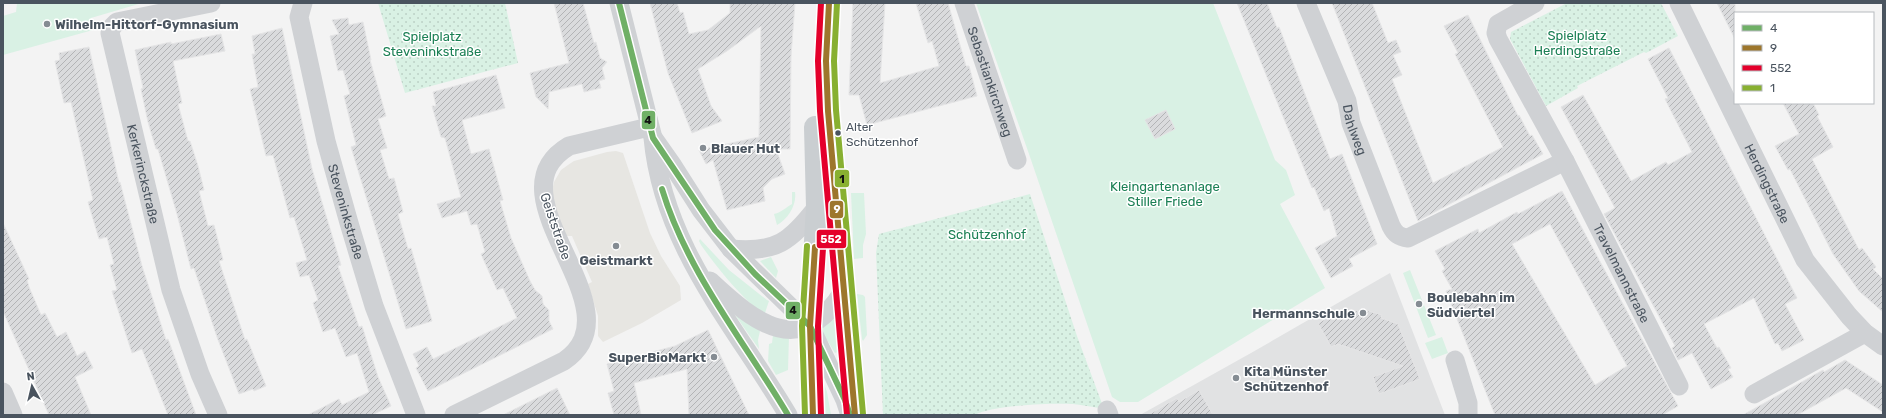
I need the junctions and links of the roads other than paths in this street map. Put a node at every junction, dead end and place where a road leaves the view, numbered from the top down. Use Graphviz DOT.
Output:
graph roads {
  1 [pos="211,3"];
  2 [pos="303,3"];
  3 [pos="619,3"];
  4 [pos="816,3"];
  5 [pos="829,3"];
  6 [pos="964,3"];
  7 [pos="1306,3"];
  8 [pos="1535,3"];
  9 [pos="1679,3"];
  10 [pos="180,6"];
  11 [pos="651,132"];
  12 [pos="1017,160"];
  13 [pos="1565,161"];
  14 [pos="817,207"];
  15 [pos="731,249"];
  16 [pos="698,271"];
  17 [pos="844,290"];
  18 [pos="810,326"];
  19 [pos="1865,333"];
  20 [pos="1883,346"];
  21 [pos="1455,360"];
  22 [pos="1679,386"];
  23 [pos="3,392"];
  24 [pos="1754,394"];
  25 [pos="13,415"];
  26 [pos="218,415"];
  27 [pos="416,415"];
  28 [pos="454,415"];
  29 [pos="788,415"];
  30 [pos="813,415"];
  31 [pos="850,415"];
  32 [pos="855,415"];
  33 [pos="1468,415"];
  1 -- 10 [label="street, Kerkerinckstraße"];
  2 -- 27 [label="street, Steveninkstraße"];
  3 -- 11 [label="street"];
  4 -- 14 [label="main road"];
  5 -- 17 [label="main road"];
  6 -- 12 [label="street, Sebastiankirchweg"];
  7 -- 13 [label="street, Dahlweg"];
  8 -- 13 [label="street, Travelmannstraße"];
  9 -- 19 [label="street, Herdingstraße"];
  10 -- 26 [label="street, Kerkerinckstraße"];
  11 -- 15 [label="street"];
  11 -- 16 [label="street"];
  11 -- 28 [label="street, Geiststraße"];
  13 -- 22 [label="street, Travelmannstraße"];
  14 -- 15 [label="street"];
  14 -- 18 [label="main road"];
  15 -- 18 [label="street"];
  16 -- 18 [label="street"];
  16 -- 29 [label="street"];
  17 -- 18 [label="street"];
  17 -- 32 [label="main road"];
  18 -- 30 [label="main road"];
  18 -- 31 [label="street"];
  19 -- 20 [label="street, Herdingstraße"];
  19 -- 24 [label="street"];
  21 -- 33 [label="street"];
  23 -- 25 [label="street"];
}
